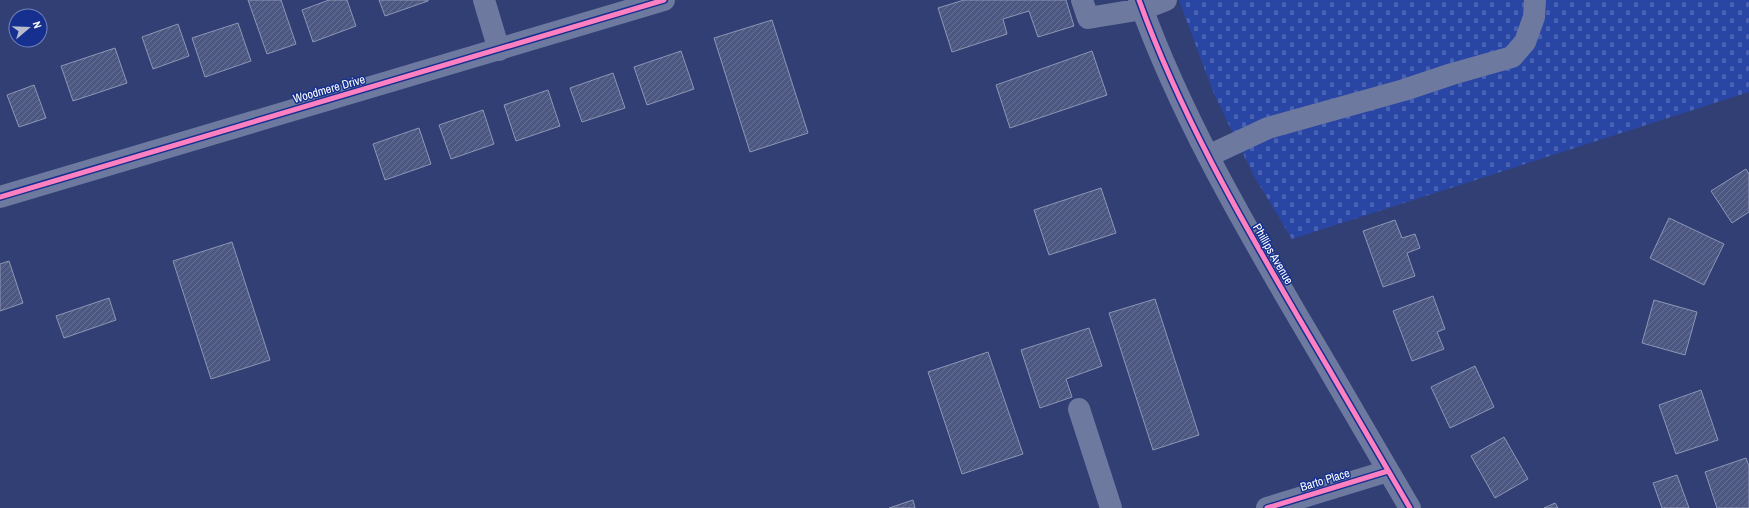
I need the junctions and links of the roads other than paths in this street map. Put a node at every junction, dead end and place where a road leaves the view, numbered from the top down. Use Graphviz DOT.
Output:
graph roads {
  1 [pos="484,0"];
  2 [pos="664,0"];
  3 [pos="1082,0"];
  4 [pos="1166,0"];
  5 [pos="1536,0"];
  6 [pos="1141,4"];
  7 [pos="499,50"];
  8 [pos="1208,156"];
  9 [pos="0,197"];
  10 [pos="1079,409"];
  11 [pos="1388,471"];
  12 [pos="1111,508"];
  13 [pos="1268,508"];
  14 [pos="1410,508"];
  1 -- 7 [label="street"];
  2 -- 7 [label="street, Woodmere Drive"];
  3 -- 6 [label="street"];
  4 -- 6 [label="street"];
  5 -- 8 [label="street"];
  6 -- 8 [label="street, Phillips Avenue"];
  7 -- 9 [label="street, Woodmere Drive"];
  8 -- 11 [label="street, Phillips Avenue"];
  10 -- 12 [label="street"];
  11 -- 13 [label="street, Barto Place"];
  11 -- 14 [label="street, Phillips Avenue"];
}
